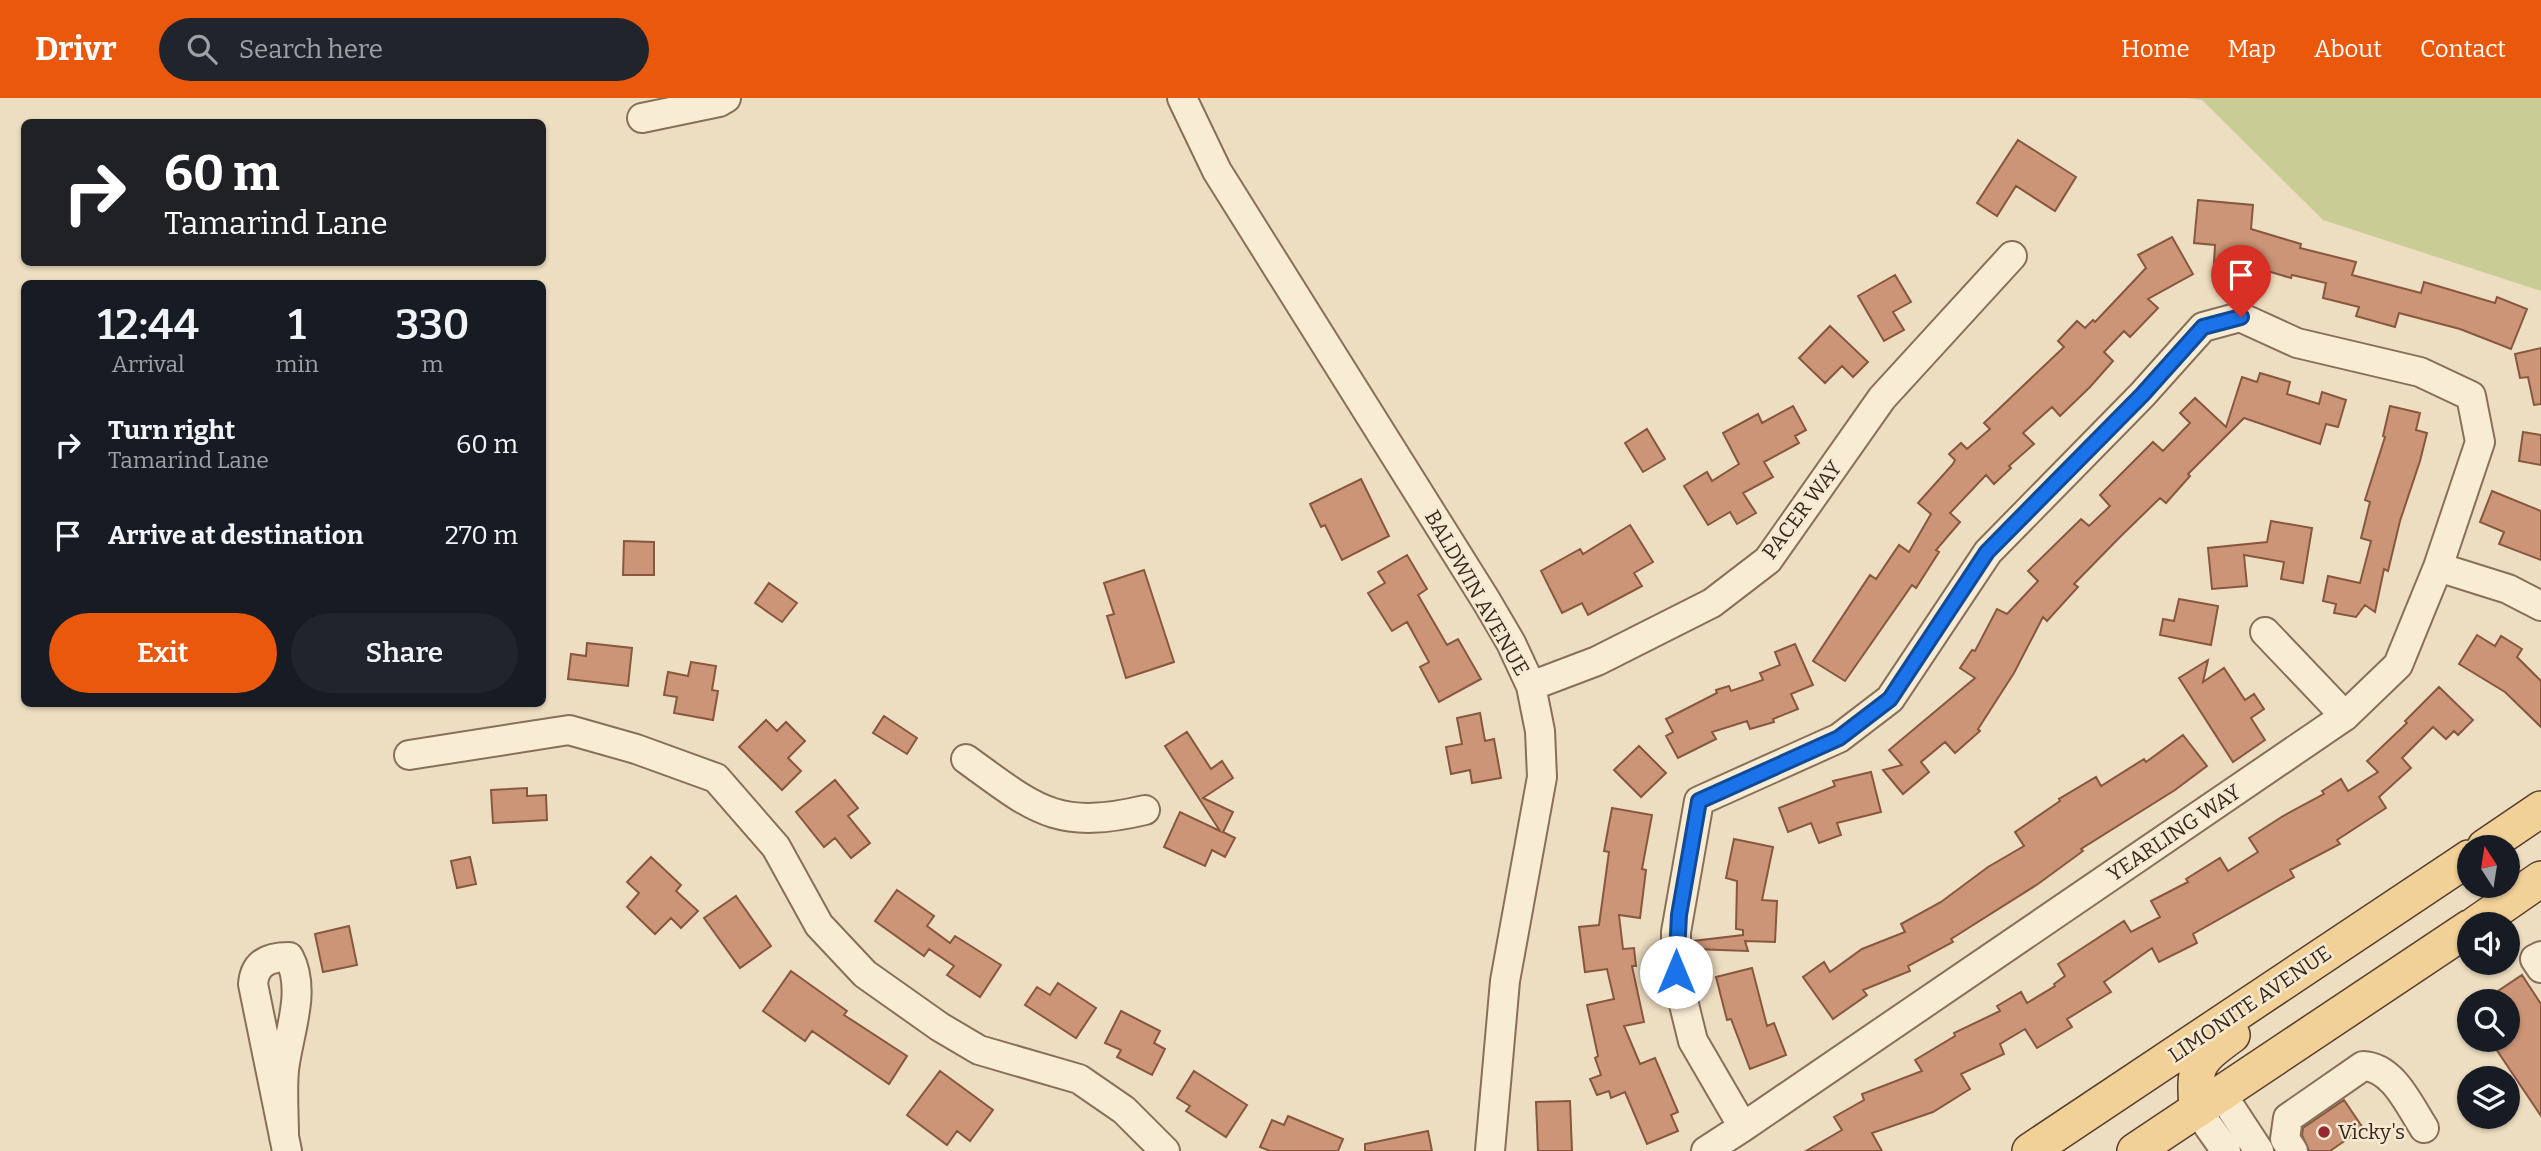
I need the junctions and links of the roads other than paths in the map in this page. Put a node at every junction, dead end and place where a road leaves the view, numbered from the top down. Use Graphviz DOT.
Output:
graph roads {
  1 [pos="726,98"];
  2 [pos="1182,98"];
  3 [pos="642,118"];
  4 [pos="2012,256"];
  5 [pos="2438,567"];
  6 [pos="2541,606"];
  7 [pos="2265,632"];
  8 [pos="1531,686"];
  9 [pos="2345,716"];
  10 [pos="409,755"];
  11 [pos="966,759"];
  12 [pos="2541,809"];
  13 [pos="1144,810"];
  14 [pos="2503,835"];
  15 [pos="2457,866"];
  16 [pos="2541,879"];
  17 [pos="2409,898"];
  18 [pos="2493,912"];
  19 [pos="2457,936"];
  20 [pos="2541,956"];
  21 [pos="2541,968"];
  22 [pos="2209,1102"];
  23 [pos="1743,1127"];
  24 [pos="2424,1128"];
  25 [pos="286,1144"];
  26 [pos="1165,1151"];
  27 [pos="1490,1151"];
  28 [pos="1706,1151"];
  29 [pos="2030,1151"];
  30 [pos="2135,1151"];
  31 [pos="2226,1151"];
  32 [pos="2259,1151"];
  33 [pos="2293,1151"];
  1 -- 3 [label="street"];
  2 -- 8 [label="street, BALDWIN AVENUE"];
  4 -- 8 [label="street, PACER WAY"];
  5 -- 6 [label="street"];
  5 -- 9 [label="street, YEARLING WAY"];
  5 -- 23 [label="street, YEARLING WAY"];
  7 -- 9 [label="street"];
  8 -- 27 [label="street, BALDWIN AVENUE"];
  9 -- 23 [label="street, YEARLING WAY"];
  10 -- 26 [label="street"];
  11 -- 13 [label="street"];
  12 -- 14 [label="main road"];
  15 -- 17 [label="main road, LIMONITE AVENUE"];
  16 -- 18 [label="main road"];
  17 -- 22 [label="main road"];
  17 -- 29 [label="main road, LIMONITE AVENUE"];
  19 -- 22 [label="main road"];
  20 -- 21 [label="street"];
  22 -- 30 [label="main road"];
  22 -- 31 [label="street"];
  22 -- 32 [label="street"];
  23 -- 28 [label="street, YEARLING WAY"];
  24 -- 33 [label="street"];
  25 -- 25 [label="street"];
}
